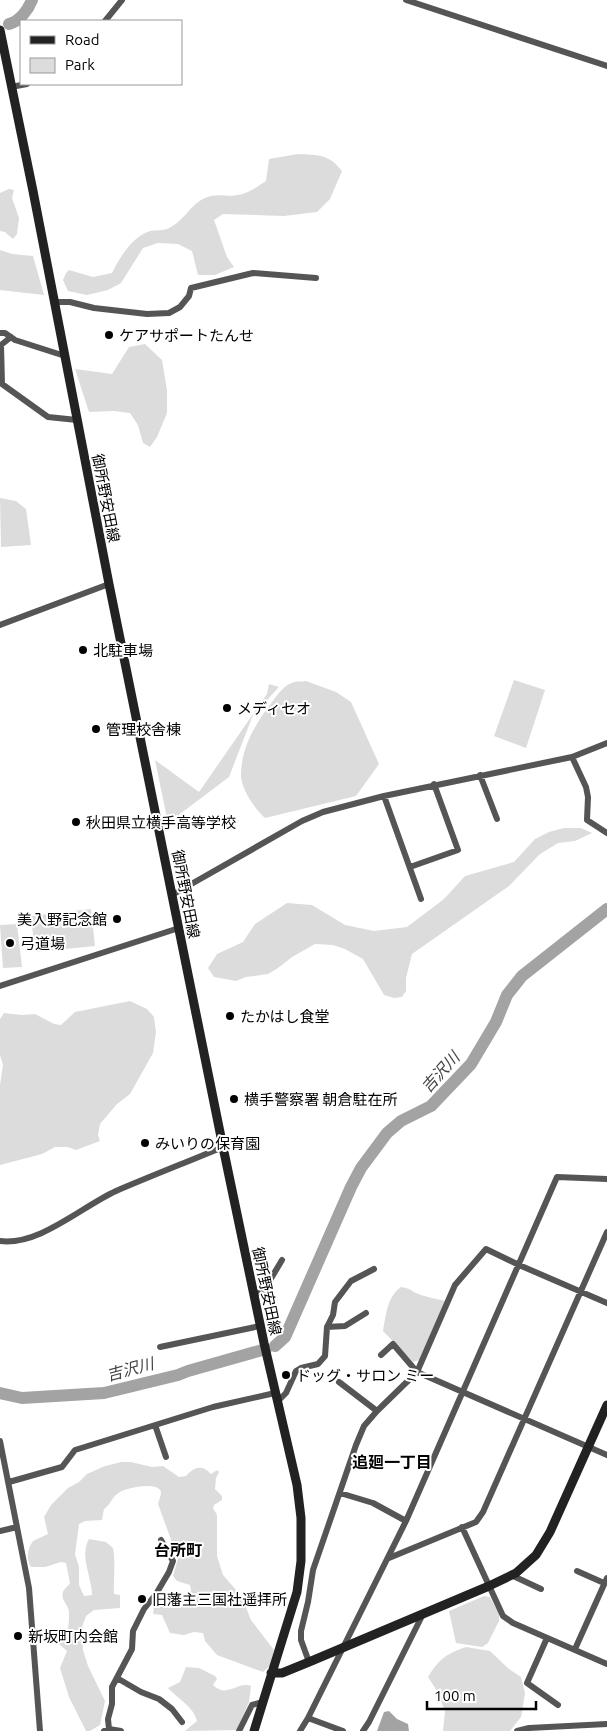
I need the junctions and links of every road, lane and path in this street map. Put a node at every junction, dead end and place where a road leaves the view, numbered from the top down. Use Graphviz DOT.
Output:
graph roads {
  1 [pos="122,0"];
  2 [pos="406,0"];
  3 [pos="106,20"];
  4 [pos="0,30"];
  5 [pos="3,63"];
  6 [pos="607,66"];
  7 [pos="22,85"];
  8 [pos="12,87"];
  9 [pos="316,278"];
  10 [pos="55,302"];
  11 [pos="0,333"];
  12 [pos="12,337"];
  13 [pos="65,356"];
  14 [pos="1,371"];
  15 [pos="78,420"];
  16 [pos="109,584"];
  17 [pos="0,625"];
  18 [pos="607,743"];
  19 [pos="572,756"];
  20 [pos="480,775"];
  21 [pos="434,784"];
  22 [pos="384,796"];
  23 [pos="497,819"];
  24 [pos="607,833"];
  25 [pos="410,867"];
  26 [pos="172,895"];
  27 [pos="421,899"];
  28 [pos="179,928"];
  29 [pos="0,986"];
  30 [pos="223,1147"];
  31 [pos="607,1179"];
  32 [pos="607,1232"];
  33 [pos="0,1241"];
  34 [pos="282,1260"];
  35 [pos="519,1265"];
  36 [pos="374,1268"];
  37 [pos="581,1292"];
  38 [pos="254,1294"];
  39 [pos="607,1303"];
  40 [pos="366,1313"];
  41 [pos="260,1326"];
  42 [pos="326,1327"];
  43 [pos="160,1347"];
  44 [pos="381,1355"];
  45 [pos="417,1372"];
  46 [pos="339,1382"];
  47 [pos="463,1392"];
  48 [pos="276,1398"];
  49 [pos="607,1405"];
  50 [pos="377,1410"];
  51 [pos="524,1420"];
  52 [pos="155,1425"];
  53 [pos="0,1441"];
  54 [pos="589,1447"];
  55 [pos="607,1455"];
  56 [pos="166,1457"];
  57 [pos="9,1482"];
  58 [pos="340,1493"];
  59 [pos="406,1521"];
  60 [pos="17,1527"];
  61 [pos="462,1527"];
  62 [pos="0,1531"];
  63 [pos="161,1540"];
  64 [pos="389,1558"];
  65 [pos="577,1571"];
  66 [pos="512,1575"];
  67 [pos="606,1581"];
  68 [pos="489,1586"];
  69 [pos="540,1589"];
  70 [pos="423,1614"];
  71 [pos="547,1638"];
  72 [pos="342,1649"];
  73 [pos="575,1649"];
  74 [pos="309,1662"];
  75 [pos="607,1664"];
  76 [pos="271,1673"];
  77 [pos="117,1678"];
  78 [pos="263,1702"];
  79 [pos="558,1705"];
  80 [pos="308,1718"];
  81 [pos="182,1722"];
  82 [pos="607,1724"];
  83 [pos="106,1730"];
  84 [pos="40,1731"];
  85 [pos="121,1731"];
  86 [pos="239,1731"];
  87 [pos="254,1731"];
  88 [pos="300,1731"];
  89 [pos="342,1731"];
  90 [pos="363,1731"];
  91 [pos="517,1731"];
  1 -- 3 [label="street"];
  2 -- 6 [label="street"];
  4 -- 5 [label="main road, 御所野安田線"];
  5 -- 8 [label="main road, 御所野安田線"];
  7 -- 8 [label="street"];
  8 -- 10 [label="main road, 御所野安田線"];
  9 -- 10 [label="street"];
  10 -- 13 [label="main road, 御所野安田線"];
  11 -- 12 [label="street"];
  12 -- 13 [label="street"];
  12 -- 14 [label="street"];
  13 -- 15 [label="main road, 御所野安田線"];
  14 -- 15 [label="street"];
  15 -- 16 [label="main road, 御所野安田線"];
  16 -- 17 [label="street"];
  16 -- 26 [label="main road, 御所野安田線"];
  18 -- 19 [label="street"];
  19 -- 20 [label="street"];
  19 -- 24 [label="street"];
  20 -- 21 [label="street"];
  20 -- 23 [label="street"];
  21 -- 22 [label="street"];
  21 -- 25 [label="street"];
  22 -- 25 [label="street"];
  22 -- 26 [label="street"];
  25 -- 27 [label="street"];
  26 -- 28 [label="main road, 御所野安田線"];
  28 -- 29 [label="street"];
  28 -- 30 [label="main road, 御所野安田線"];
  30 -- 33 [label="street"];
  30 -- 38 [label="main road, 御所野安田線"];
  31 -- 35 [label="street"];
  32 -- 37 [label="street"];
  34 -- 38 [label="street"];
  35 -- 37 [label="street"];
  35 -- 45 [label="street"];
  35 -- 47 [label="street"];
  36 -- 42 [label="street"];
  37 -- 39 [label="street"];
  37 -- 51 [label="street"];
  38 -- 41 [label="main road, 御所野安田線"];
  40 -- 42 [label="street"];
  41 -- 43 [label="street"];
  41 -- 48 [label="main road, 御所野安田線"];
  42 -- 48 [label="street"];
  44 -- 45 [label="street"];
  45 -- 47 [label="street"];
  45 -- 50 [label="street"];
  46 -- 50 [label="street"];
  47 -- 51 [label="street"];
  47 -- 59 [label="street"];
  48 -- 52 [label="street"];
  48 -- 76 [label="main road, 御所野安田線"];
  49 -- 54 [label="main road"];
  50 -- 58 [label="street"];
  51 -- 54 [label="street"];
  51 -- 61 [label="street"];
  52 -- 56 [label="street"];
  52 -- 57 [label="street"];
  53 -- 57 [label="street"];
  54 -- 55 [label="street"];
  54 -- 66 [label="main road"];
  57 -- 60 [label="street"];
  58 -- 59 [label="street"];
  58 -- 74 [label="street"];
  59 -- 64 [label="street"];
  60 -- 62 [label="street"];
  60 -- 84 [label="street"];
  61 -- 64 [label="street"];
  61 -- 68 [label="street"];
  63 -- 77 [label="street"];
  64 -- 72 [label="street"];
  65 -- 67 [label="street"];
  66 -- 68 [label="main road"];
  66 -- 69 [label="street"];
  67 -- 73 [label="street"];
  68 -- 70 [label="main road"];
  68 -- 71 [label="street"];
  70 -- 72 [label="main road"];
  70 -- 90 [label="street"];
  71 -- 73 [label="street"];
  71 -- 79 [label="street"];
  72 -- 74 [label="main road"];
  72 -- 80 [label="street"];
  73 -- 75 [label="street"];
  74 -- 76 [label="main road"];
  76 -- 78 [label="main road, 御所野安田線"];
  77 -- 81 [label="street"];
  77 -- 83 [label="street"];
  78 -- 86 [label="street"];
  78 -- 87 [label="main road, 御所野安田線"];
  80 -- 88 [label="street"];
  80 -- 89 [label="street"];
  82 -- 91 [label="street"];
  83 -- 85 [label="street"];
}
